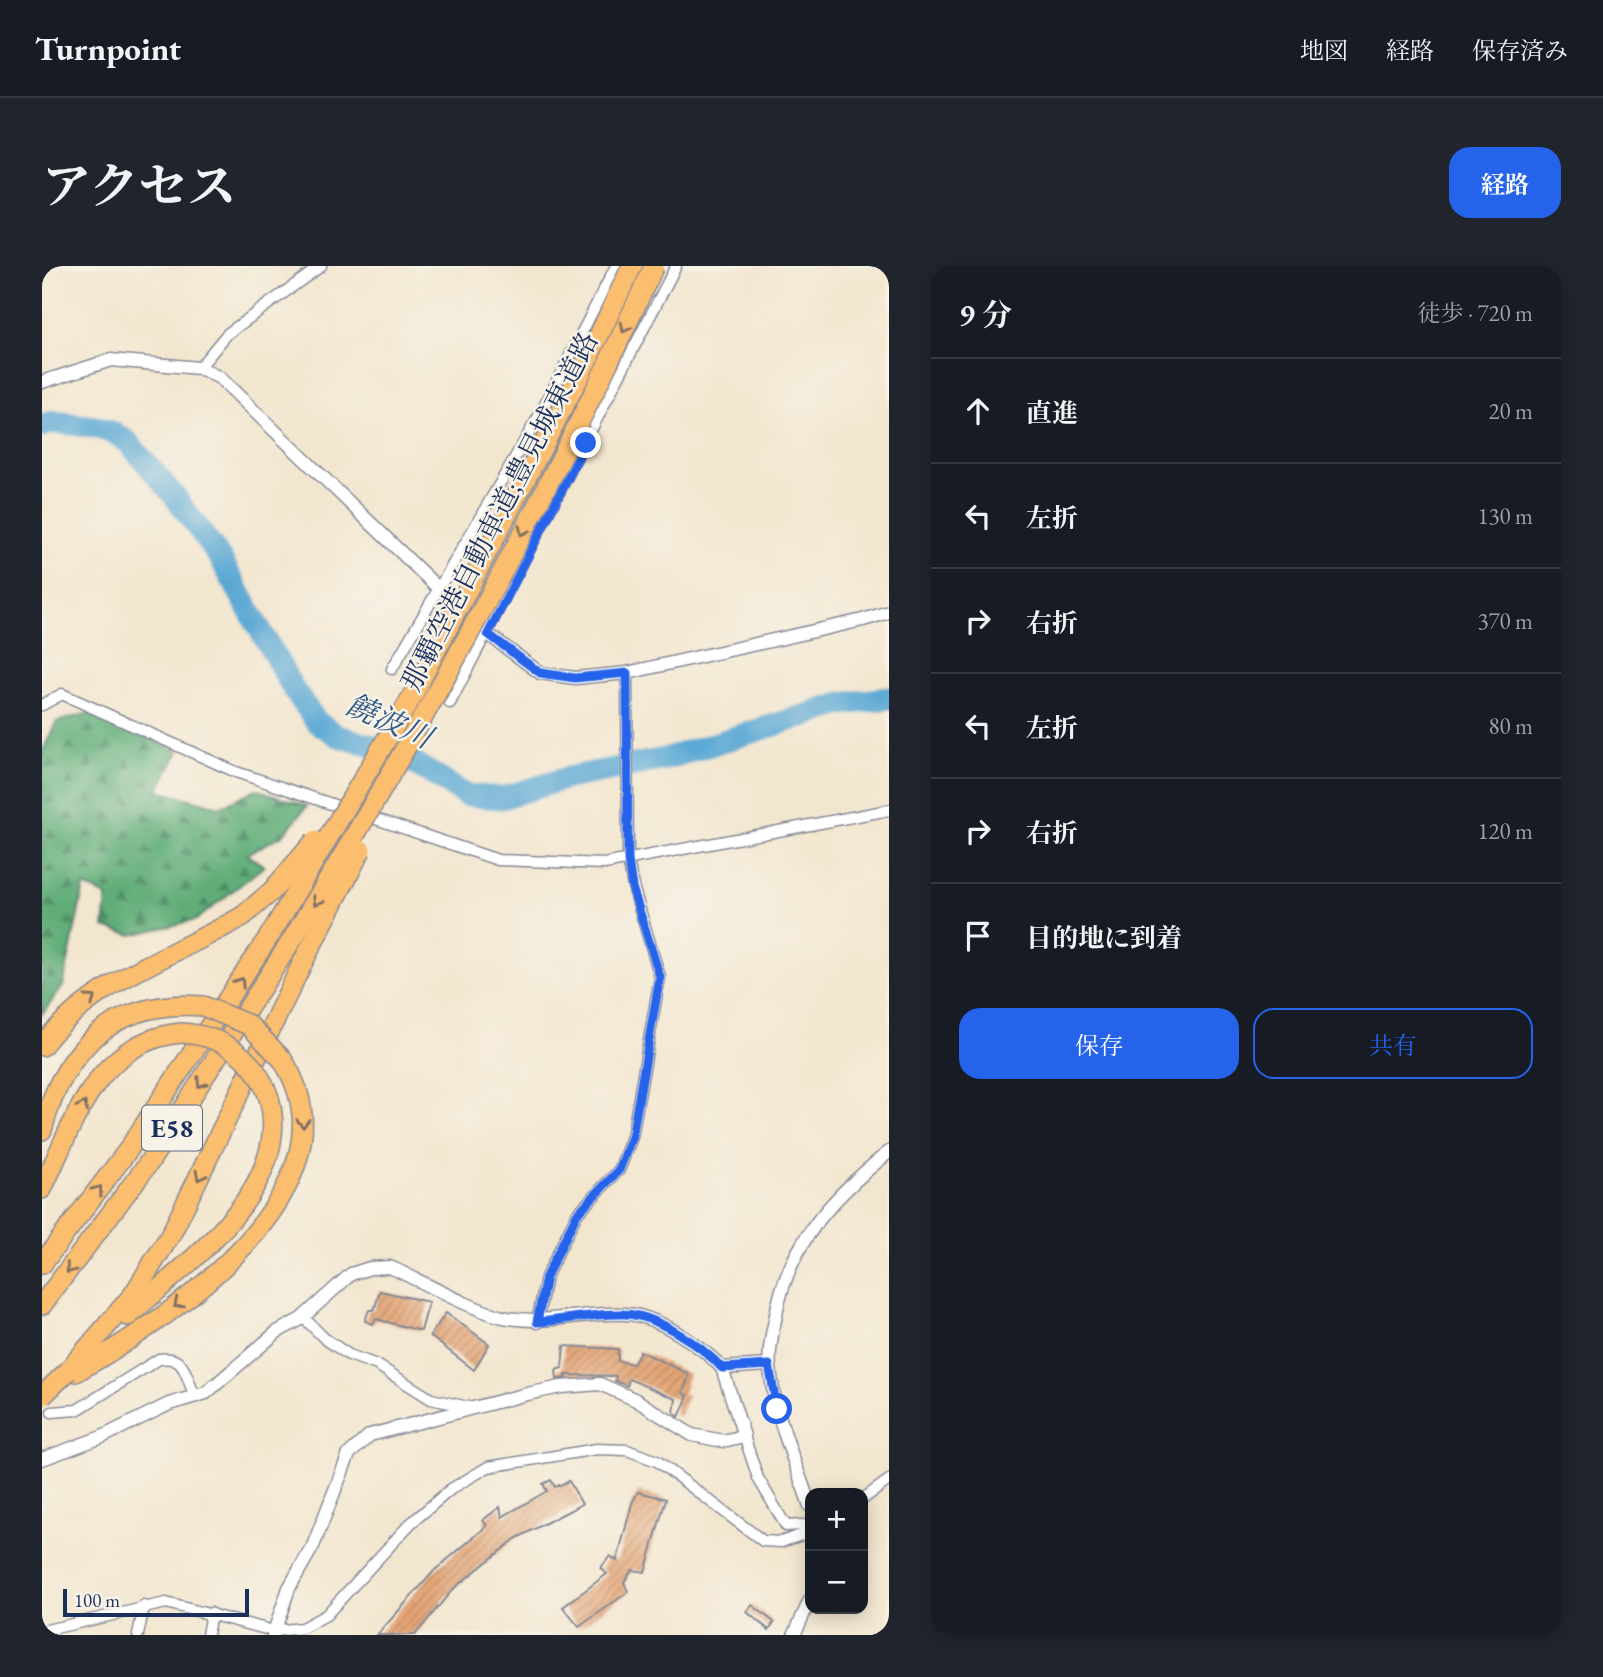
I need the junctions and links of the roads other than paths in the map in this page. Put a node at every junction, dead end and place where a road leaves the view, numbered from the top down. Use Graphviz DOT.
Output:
graph roads {
  1 [pos="321,266"];
  2 [pos="616,266"];
  3 [pos="632,266"];
  4 [pos="654,266"];
  5 [pos="676,266"];
  6 [pos="200,368"];
  7 [pos="42,382"];
  8 [pos="539,416"];
  9 [pos="586,443"];
  10 [pos="495,539"];
  11 [pos="439,589"];
  12 [pos="889,612"];
  13 [pos="488,634"];
  14 [pos="463,642"];
  15 [pos="392,669"];
  16 [pos="627,673"];
  17 [pos="450,703"];
  18 [pos="42,705"];
  19 [pos="889,810"];
  20 [pos="628,860"];
  21 [pos="42,1046"];
  22 [pos="42,1130"];
  23 [pos="889,1152"];
  24 [pos="42,1189"];
  25 [pos="42,1264"];
  26 [pos="42,1305"];
  27 [pos="303,1317"];
  28 [pos="537,1322"];
  29 [pos="769,1365"];
  30 [pos="722,1368"];
  31 [pos="68,1371"];
  32 [pos="194,1394"];
  33 [pos="45,1399"];
  34 [pos="476,1409"];
  35 [pos="744,1436"];
  36 [pos="42,1459"];
  37 [pos="889,1480"];
  38 [pos="805,1491"];
  39 [pos="868,1495"];
  40 [pos="805,1529"];
  41 [pos="805,1530"];
  42 [pos="144,1606"];
  43 [pos="805,1611"];
  44 [pos="211,1613"];
  45 [pos="42,1631"];
  46 [pos="273,1633"];
  47 [pos="138,1635"];
  48 [pos="206,1635"];
  49 [pos="794,1635"];
  1 -- 6 [label="street"];
  2 -- 8 [label="street"];
  3 -- 10 [label="highway, 那覇空港自動車道;豊見城東道路 / E58, bridge"];
  4 -- 14 [label="highway, 那覇空港自動車道;豊見城東道路 / E58, one-way, bridge"];
  5 -- 9 [label="street"];
  6 -- 7 [label="street"];
  6 -- 11 [label="street"];
  8 -- 9 [label="street"];
  8 -- 11 [label="street"];
  9 -- 13 [label="street"];
  21 -- 10 [label="highway, one-way, bridge"];
  25 -- 10 [label="highway, 那覇空港自動車道;豊見城東道路 / E58, one-way, bridge"];
  11 -- 13 [label="street"];
  11 -- 15 [label="street"];
  12 -- 16 [label="street"];
  13 -- 16 [label="street"];
  13 -- 17 [label="street"];
  14 -- 26 [label="highway, 那覇空港自動車道;豊見城東道路 / E58, one-way, bridge"];
  14 -- 31 [label="highway, one-way, bridge"];
  16 -- 20 [label="street"];
  18 -- 20 [label="street"];
  19 -- 20 [label="street"];
  20 -- 28 [label="street"];
  22 -- 33 [label="highway, one-way, bridge"];
  23 -- 29 [label="street"];
  24 -- 31 [label="highway, one-way, bridge"];
  27 -- 28 [label="street"];
  27 -- 32 [label="street"];
  27 -- 34 [label="street"];
  28 -- 30 [label="street"];
  29 -- 30 [label="street"];
  29 -- 38 [label="street"];
  30 -- 35 [label="street"];
  31 -- 33 [label="highway, bridge"];
  32 -- 33 [label="street"];
  32 -- 36 [label="street"];
  34 -- 35 [label="street"];
  34 -- 46 [label="street"];
  35 -- 40 [label="street"];
  37 -- 39 [label="street"];
  41 -- 46 [label="street"];
  42 -- 44 [label="street"];
  42 -- 45 [label="street"];
  42 -- 47 [label="street"];
  43 -- 49 [label="street"];
  44 -- 46 [label="street"];
  44 -- 48 [label="street"];
}
